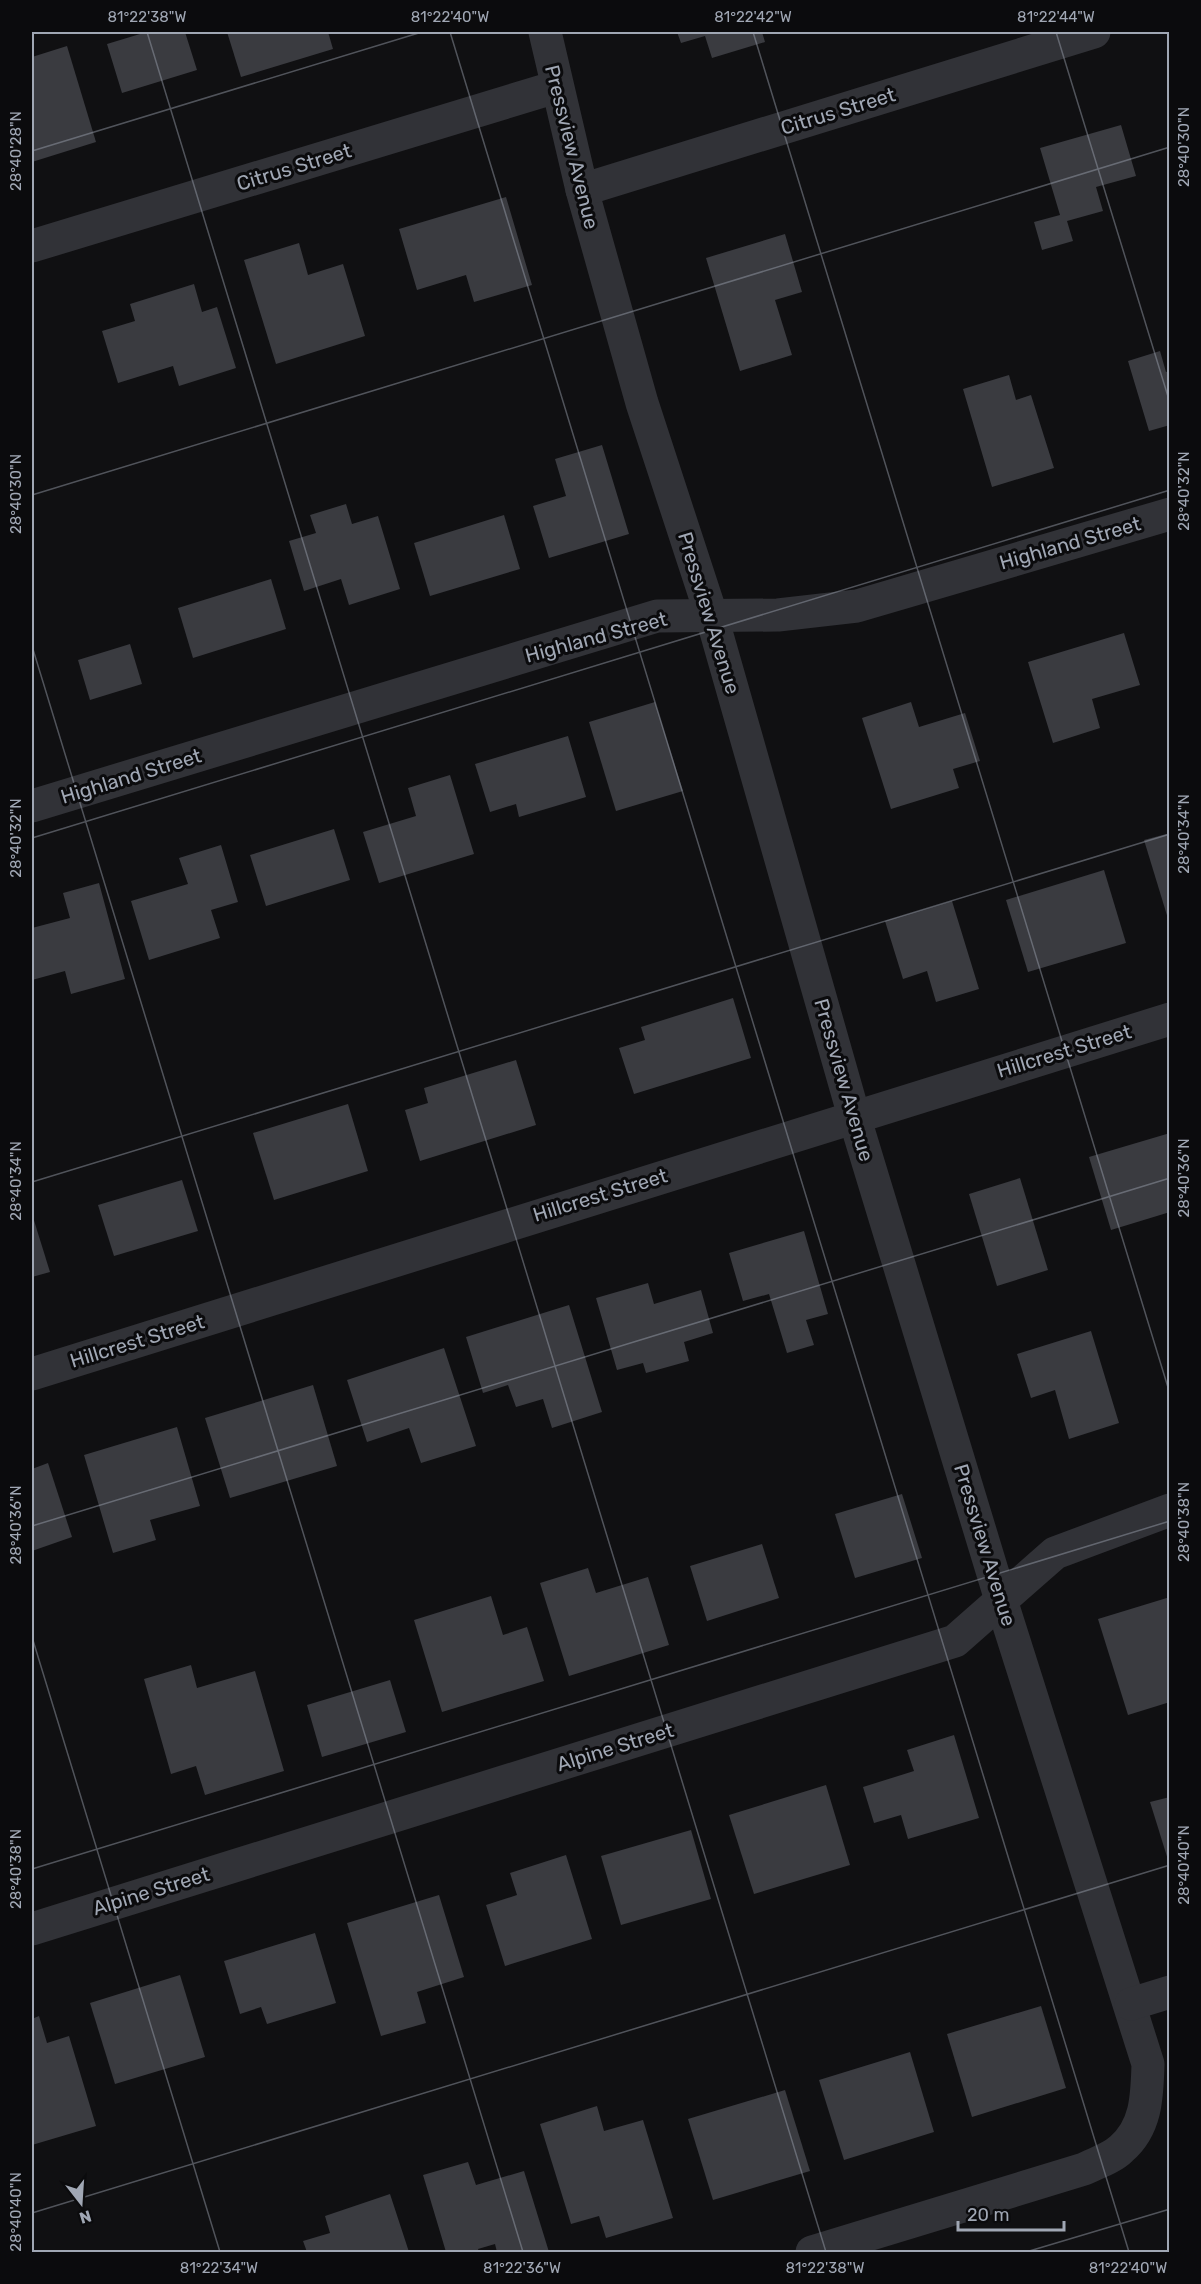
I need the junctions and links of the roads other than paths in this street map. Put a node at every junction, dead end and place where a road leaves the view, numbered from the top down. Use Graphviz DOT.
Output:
graph roads {
  1 [pos="545,32"];
  2 [pos="1094,32"];
  3 [pos="556,87"];
  4 [pos="582,190"];
  5 [pos="32,246"];
  6 [pos="1170,514"];
  7 [pos="711,614"];
  8 [pos="32,806"];
  9 [pos="1170,1019"];
  10 [pos="854,1116"];
  11 [pos="32,1374"];
  12 [pos="1170,1510"];
  13 [pos="1001,1600"];
  14 [pos="32,1929"];
  15 [pos="1170,1992"];
  16 [pos="1131,2004"];
  17 [pos="812,2253"];
  1 -- 3 [label="street, Pressview Avenue"];
  2 -- 4 [label="street, Citrus Street"];
  3 -- 4 [label="street, Pressview Avenue"];
  3 -- 5 [label="street, Citrus Street"];
  4 -- 7 [label="street, Pressview Avenue"];
  6 -- 7 [label="street, Highland Street"];
  7 -- 8 [label="street, Highland Street"];
  7 -- 10 [label="street, Pressview Avenue"];
  9 -- 10 [label="street, Hillcrest Street"];
  10 -- 11 [label="street, Hillcrest Street"];
  10 -- 13 [label="street, Pressview Avenue"];
  12 -- 13 [label="street, Alpine Street"];
  13 -- 14 [label="street, Alpine Street"];
  13 -- 16 [label="street, Pressview Avenue"];
  15 -- 16 [label="street"];
  16 -- 17 [label="street, Pressview Avenue"];
}
